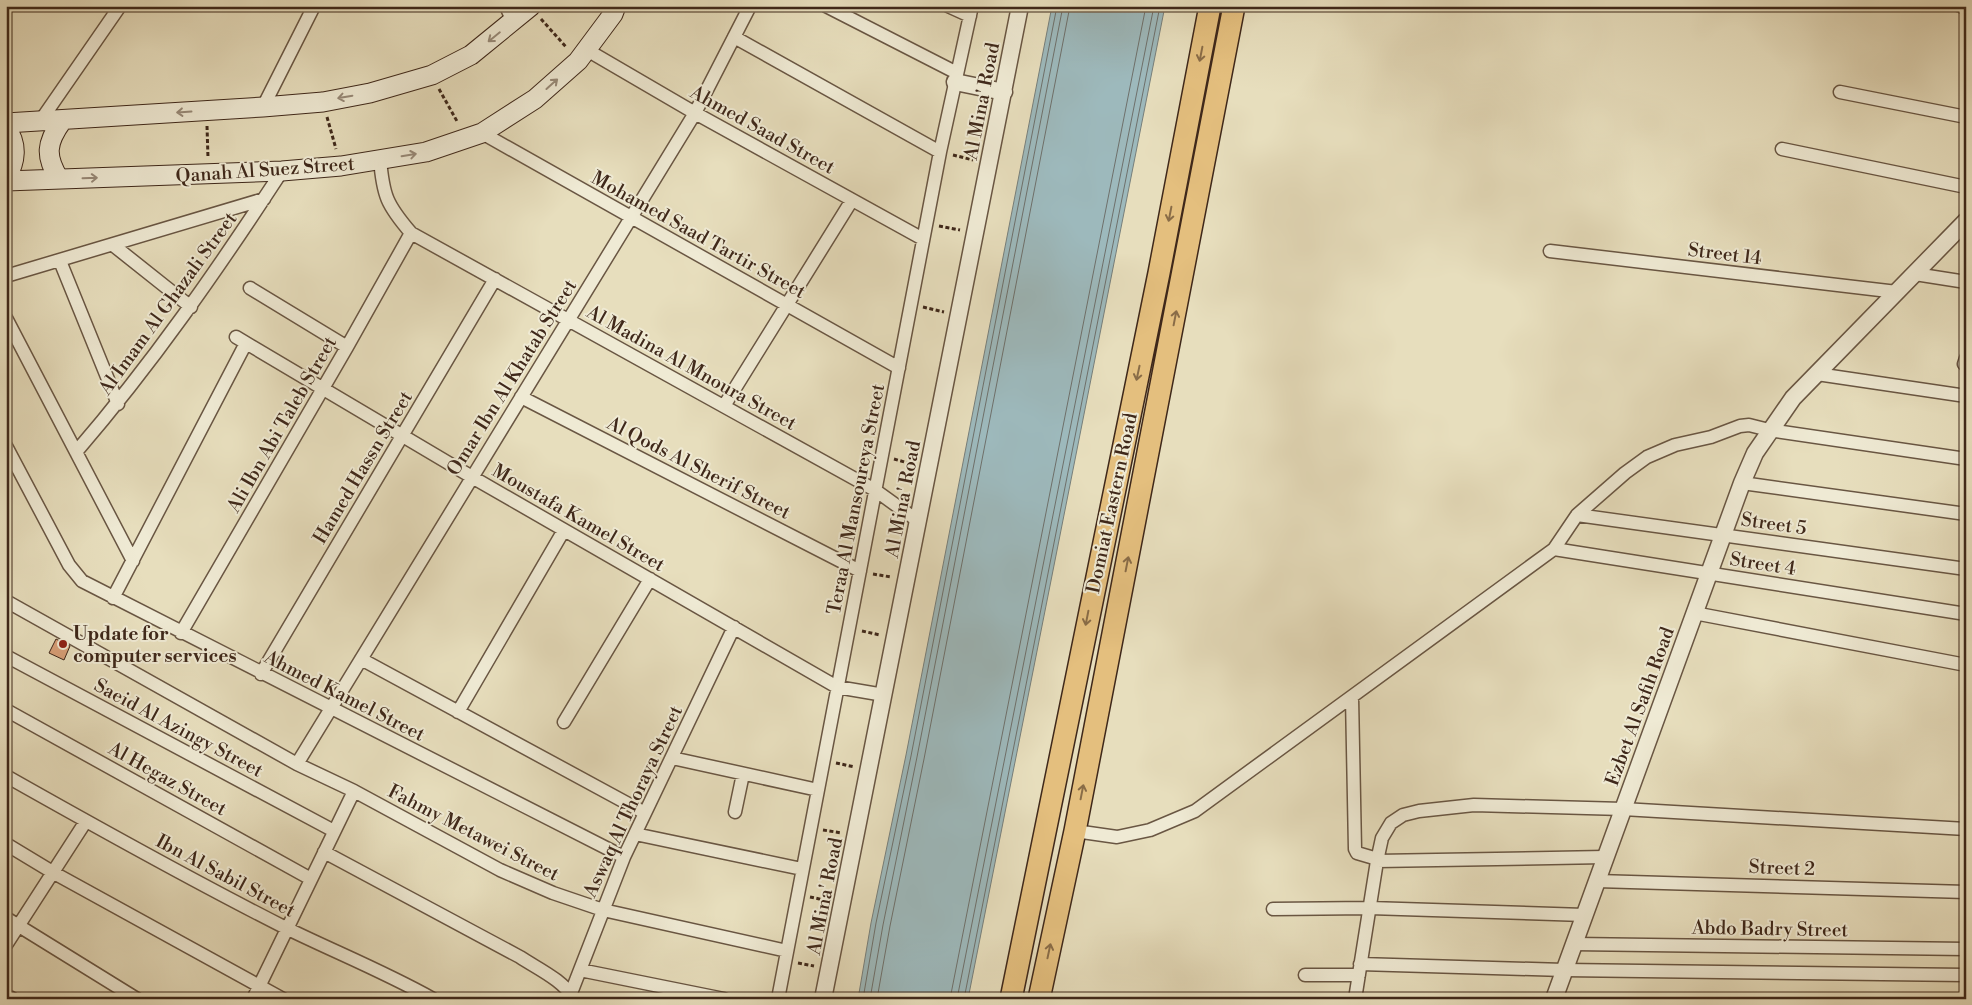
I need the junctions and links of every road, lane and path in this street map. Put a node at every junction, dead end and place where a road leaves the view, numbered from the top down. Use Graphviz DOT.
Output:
graph roads {
  1 [pos="120,6"];
  2 [pos="314,6"];
  3 [pos="616,6"];
  4 [pos="750,6"];
  5 [pos="826,6"];
  6 [pos="948,6"];
  7 [pos="1020,6"];
  8 [pos="1210,6"];
  9 [pos="1234,6"];
  10 [pos="1960,6"];
  11 [pos="531,7"];
  12 [pos="1966,8"];
  13 [pos="971,11"];
  14 [pos="510,14"];
  15 [pos="734,37"];
  16 [pos="582,56"];
  17 [pos="432,75"];
  18 [pos="956,78"];
  19 [pos="1004,92"];
  20 [pos="1840,92"];
  21 [pos="322,102"];
  22 [pos="263,107"];
  23 [pos="206,111"];
  24 [pos="695,113"];
  25 [pos="1966,117"];
  26 [pos="62,121"];
  27 [pos="39,122"];
  28 [pos="6,123"];
  29 [pos="6,128"];
  30 [pos="474,136"];
  31 [pos="1782,149"];
  32 [pos="940,152"];
  33 [pos="380,159"];
  34 [pos="989,164"];
  35 [pos="341,166"];
  36 [pos="282,171"];
  37 [pos="209,174"];
  38 [pos="59,179"];
  39 [pos="6,180"];
  40 [pos="1966,187"];
  41 [pos="264,199"];
  42 [pos="852,200"];
  43 [pos="631,218"];
  44 [pos="1966,221"];
  45 [pos="926,223"];
  46 [pos="411,233"];
  47 [pos="975,234"];
  48 [pos="923,239"];
  49 [pos="113,245"];
  50 [pos="1550,251"];
  51 [pos="60,261"];
  52 [pos="1159,273"];
  53 [pos="1914,274"];
  54 [pos="6,276"];
  55 [pos="1183,277"];
  56 [pos="495,279"];
  57 [pos="1966,282"];
  58 [pos="250,288"];
  59 [pos="1897,292"];
  60 [pos="911,304"];
  61 [pos="786,305"];
  62 [pos="191,307"];
  63 [pos="959,316"];
  64 [pos="6,318"];
  65 [pos="569,320"];
  66 [pos="348,347"];
  67 [pos="899,368"];
  68 [pos="1817,374"];
  69 [pos="324,389"];
  70 [pos="1966,396"];
  71 [pos="521,397"];
  72 [pos="118,404"];
  73 [pos="724,406"];
  74 [pos="1770,430"];
  75 [pos="402,436"];
  76 [pos="6,446"];
  77 [pos="76,452"];
  78 [pos="882,456"];
  79 [pos="1966,459"];
  80 [pos="928,469"];
  81 [pos="472,477"];
  82 [pos="1742,483"];
  83 [pos="875,490"];
  84 [pos="1966,514"];
  85 [pos="1577,515"];
  86 [pos="918,521"];
  87 [pos="564,530"];
  88 [pos="1724,535"];
  89 [pos="1554,550"];
  90 [pos="133,561"];
  91 [pos="1966,569"];
  92 [pos="860,572"];
  93 [pos="1709,574"];
  94 [pos="650,579"];
  95 [pos="906,580"];
  96 [pos="113,598"];
  97 [pos="6,601"];
  98 [pos="1694,614"];
  99 [pos="1966,614"];
  100 [pos="734,627"];
  101 [pos="849,629"];
  102 [pos="181,633"];
  103 [pos="895,638"];
  104 [pos="6,656"];
  105 [pos="360,659"];
  106 [pos="1966,665"];
  107 [pos="261,674"];
  108 [pos="838,687"];
  109 [pos="884,695"];
  110 [pos="1352,696"];
  111 [pos="330,709"];
  112 [pos="6,710"];
  113 [pos="458,712"];
  114 [pos="564,722"];
  115 [pos="672,758"];
  116 [pos="823,760"];
  117 [pos="297,764"];
  118 [pos="869,770"];
  119 [pos="743,774"];
  120 [pos="6,776"];
  121 [pos="818,790"];
  122 [pos="354,791"];
  123 [pos="1623,809"];
  124 [pos="735,812"];
  125 [pos="645,813"];
  126 [pos="86,821"];
  127 [pos="810,827"];
  128 [pos="1966,828"];
  129 [pos="334,831"];
  130 [pos="1075,831"];
  131 [pos="635,834"];
  132 [pos="856,836"];
  133 [pos="6,844"];
  134 [pos="324,852"];
  135 [pos="624,857"];
  136 [pos="1605,857"];
  137 [pos="1377,861"];
  138 [pos="802,869"];
  139 [pos="54,873"];
  140 [pos="311,878"];
  141 [pos="1597,881"];
  142 [pos="1966,892"];
  143 [pos="797,895"];
  144 [pos="842,903"];
  145 [pos="1370,908"];
  146 [pos="1273,909"];
  147 [pos="603,910"];
  148 [pos="1584,915"];
  149 [pos="6,918"];
  150 [pos="19,926"];
  151 [pos="287,928"];
  152 [pos="1574,944"];
  153 [pos="6,945"];
  154 [pos="1966,949"];
  155 [pos="786,956"];
  156 [pos="829,969"];
  157 [pos="1359,969"];
  158 [pos="580,970"];
  159 [pos="1564,970"];
  160 [pos="1305,975"];
  161 [pos="1966,975"];
  162 [pos="259,985"];
  163 [pos="6,995"];
  164 [pos="572,996"];
  165 [pos="13,999"];
  166 [pos="137,999"];
  167 [pos="253,999"];
  168 [pos="283,999"];
  169 [pos="433,999"];
  170 [pos="724,999"];
  171 [pos="778,999"];
  172 [pos="823,999"];
  173 [pos="1011,999"];
  174 [pos="1039,999"];
  175 [pos="1355,999"];
  176 [pos="1554,999"];
  1 -- 27 [label="street"];
  2 -- 22 [label="street"];
  3 -- 16 [label="main road, Qanah Al Suez Street"];
  4 -- 15 [label="street, Omar Ibn Al Khatab Street"];
  5 -- 18 [label="street"];
  6 -- 13 [label="street"];
  7 -- 19 [label="street, Al Mina' Road"];
  8 -- 52 [label="highway, Domiat Eastern Road, one-way"];
  9 -- 55 [label="highway, Domiat Eastern Road"];
  10 -- 12 [label="street"];
  11 -- 14 [label="main road"];
  11 -- 16 [label="path"];
  13 -- 18 [label="street, Teraa Al Mansoureya Street"];
  14 -- 17 [label="main road, one-way"];
  15 -- 24 [label="street, Omar Ibn Al Khatab Street"];
  15 -- 32 [label="street"];
  16 -- 24 [label="street, Ahmed Saad Street"];
  30 -- 16 [label="main road, Qanah Al Suez Street, one-way"];
  17 -- 21 [label="main road, one-way"];
  17 -- 30 [label="path"];
  18 -- 19 [label="street"];
  18 -- 32 [label="street, Teraa Al Mansoureya Street"];
  19 -- 34 [label="street, Al Mina' Road"];
  20 -- 25 [label="street"];
  21 -- 22 [label="main road"];
  21 -- 35 [label="path"];
  22 -- 23 [label="main road"];
  23 -- 26 [label="main road, one-way"];
  23 -- 37 [label="path"];
  24 -- 42 [label="street, Ahmed Saad Street"];
  24 -- 43 [label="street, Omar Ibn Al Khatab Street"];
  26 -- 27 [label="main road"];
  26 -- 38 [label="main road"];
  27 -- 28 [label="main road"];
  29 -- 39 [label="main road"];
  33 -- 30 [label="main road, Qanah Al Suez Street, one-way"];
  30 -- 43 [label="street, Mohamed Saad Tartir Street"];
  31 -- 40 [label="street"];
  32 -- 34 [label="path"];
  32 -- 45 [label="street, Teraa Al Mansoureya Street"];
  33 -- 35 [label="main road, Qanah Al Suez Street"];
  33 -- 46 [label="street, Al Madina Al Mnoura Street"];
  34 -- 47 [label="street, Al Mina' Road"];
  35 -- 36 [label="main road, Qanah Al Suez Street"];
  36 -- 37 [label="main road, Qanah Al Suez Street"];
  36 -- 41 [label="street, Al Imam Al Ghazali Street"];
  38 -- 37 [label="main road, Qanah Al Suez Street, one-way"];
  38 -- 39 [label="main road, Qanah Al Suez Street"];
  41 -- 49 [label="street"];
  41 -- 62 [label="street, Al Imam Al Ghazali Street"];
  42 -- 48 [label="street, Ahmed Saad Street"];
  42 -- 61 [label="street"];
  43 -- 61 [label="street, Mohamed Saad Tartir Street"];
  43 -- 65 [label="street, Omar Ibn Al Khatab Street"];
  44 -- 53 [label="street, Ezbet Al Safih Road"];
  45 -- 47 [label="path"];
  45 -- 48 [label="street, Teraa Al Mansoureya Street"];
  46 -- 56 [label="street, Al Madina Al Mnoura Street"];
  46 -- 66 [label="street, Ali Ibn Abi Taleb Street"];
  47 -- 63 [label="street, Al Mina' Road"];
  48 -- 60 [label="street, Teraa Al Mansoureya Street"];
  49 -- 51 [label="street"];
  49 -- 62 [label="street"];
  50 -- 59 [label="street, Street 14"];
  51 -- 54 [label="street"];
  51 -- 72 [label="street"];
  52 -- 55 [label="highway"];
  52 -- 173 [label="highway, Domiat Eastern Road, one-way"];
  53 -- 57 [label="street"];
  53 -- 59 [label="street, Ezbet Al Safih Road"];
  130 -- 55 [label="highway, Domiat Eastern Road, one-way"];
  56 -- 65 [label="street, Al Madina Al Mnoura Street"];
  56 -- 75 [label="street, Hamed Hassn Street"];
  58 -- 66 [label="street"];
  59 -- 68 [label="street, Ezbet Al Safih Road"];
  60 -- 63 [label="path"];
  60 -- 67 [label="street, Teraa Al Mansoureya Street"];
  61 -- 67 [label="street, Mohamed Saad Tartir Street"];
  61 -- 73 [label="street"];
  62 -- 72 [label="street, Al Imam Al Ghazali Street"];
  63 -- 80 [label="street, Al Mina' Road"];
  64 -- 77 [label="street"];
  65 -- 71 [label="street, Omar Ibn Al Khatab Street"];
  65 -- 73 [label="street, Al Madina Al Mnoura Street"];
  66 -- 69 [label="street, Ali Ibn Abi Taleb Street"];
  67 -- 78 [label="street, Teraa Al Mansoureya Street"];
  68 -- 70 [label="street"];
  68 -- 74 [label="street, Ezbet Al Safih Road"];
  69 -- 75 [label="street, Moustafa Kamel Street"];
  69 -- 90 [label="street, Moustafa Kamel Street"];
  69 -- 102 [label="street, Ali Ibn Abi Taleb Street"];
  71 -- 81 [label="street, Omar Ibn Al Khatab Street"];
  71 -- 92 [label="street, Al Qods Al Sherif Street"];
  72 -- 77 [label="street, Al Imam Al Ghazali Street"];
  73 -- 83 [label="street, Al Madina Al Mnoura Street"];
  74 -- 79 [label="street"];
  74 -- 82 [label="street, Ezbet Al Safih Road"];
  74 -- 85 [label="street"];
  75 -- 81 [label="street, Moustafa Kamel Street"];
  75 -- 107 [label="street, Hamed Hassn Street"];
  76 -- 96 [label="street, Ahmed Kamel Street"];
  77 -- 90 [label="street"];
  78 -- 80 [label="path"];
  78 -- 83 [label="street, Teraa Al Mansoureya Street"];
  80 -- 86 [label="street, Al Mina' Road"];
  81 -- 87 [label="street, Moustafa Kamel Street"];
  81 -- 105 [label="street, Omar Ibn Al Khatab Street"];
  82 -- 84 [label="street"];
  82 -- 88 [label="street, Ezbet Al Safih Road"];
  83 -- 86 [label="street, Al Madina Al Mnoura Street"];
  83 -- 92 [label="street, Teraa Al Mansoureya Street"];
  85 -- 88 [label="street, Street 5"];
  85 -- 89 [label="street"];
  86 -- 95 [label="street, Al Mina' Road"];
  87 -- 94 [label="street, Moustafa Kamel Street"];
  87 -- 113 [label="street"];
  88 -- 91 [label="street, Street 5"];
  88 -- 93 [label="street, Ezbet Al Safih Road"];
  89 -- 93 [label="street, Street 4"];
  89 -- 110 [label="street"];
  90 -- 96 [label="street"];
  92 -- 95 [label="path"];
  92 -- 101 [label="street, Teraa Al Mansoureya Street"];
  93 -- 98 [label="street, Ezbet Al Safih Road"];
  93 -- 99 [label="street, Street 4"];
  94 -- 100 [label="street, Moustafa Kamel Street"];
  94 -- 114 [label="street"];
  95 -- 103 [label="street, Al Mina' Road"];
  96 -- 102 [label="street, Ahmed Kamel Street"];
  97 -- 117 [label="street, Fahmy Metawei Street"];
  98 -- 106 [label="street"];
  98 -- 123 [label="street, Ezbet Al Safih Road"];
  100 -- 108 [label="street, Moustafa Kamel Street"];
  100 -- 115 [label="street, Aswaq Al Thoraya Street"];
  101 -- 103 [label="path"];
  101 -- 108 [label="street, Teraa Al Mansoureya Street"];
  102 -- 107 [label="street, Ahmed Kamel Street"];
  103 -- 109 [label="street, Al Mina' Road"];
  104 -- 129 [label="street, Saeid Al Azingy Street"];
  105 -- 111 [label="street, Omar Ibn Al Khatab Street"];
  105 -- 113 [label="street"];
  107 -- 111 [label="street, Ahmed Kamel Street"];
  108 -- 109 [label="street, Moustafa Kamel Street"];
  108 -- 116 [label="street, Teraa Al Mansoureya Street"];
  109 -- 118 [label="street, Al Mina' Road"];
  110 -- 130 [label="street"];
  110 -- 137 [label="street"];
  111 -- 117 [label="street, Omar Ibn Al Khatab Street"];
  111 -- 135 [label="street, Ahmed Kamel Street"];
  112 -- 140 [label="street, Al Hegaz Street"];
  113 -- 125 [label="street"];
  115 -- 119 [label="street"];
  115 -- 125 [label="street, Aswaq Al Thoraya Street"];
  116 -- 118 [label="path"];
  116 -- 121 [label="street, Teraa Al Mansoureya Street"];
  117 -- 122 [label="street, Fahmy Metawei Street"];
  118 -- 132 [label="street, Al Mina' Road"];
  119 -- 121 [label="street"];
  119 -- 124 [label="street"];
  120 -- 126 [label="street, Ibn Al Sabil Street"];
  121 -- 127 [label="street, Teraa Al Mansoureya Street"];
  122 -- 129 [label="street"];
  122 -- 147 [label="street, Fahmy Metawei Street"];
  123 -- 128 [label="street"];
  123 -- 136 [label="street, Ezbet Al Safih Road"];
  123 -- 137 [label="street"];
  125 -- 131 [label="street, Aswaq Al Thoraya Street"];
  126 -- 139 [label="street"];
  126 -- 151 [label="street, Ibn Al Sabil Street"];
  127 -- 132 [label="path"];
  127 -- 138 [label="street, Teraa Al Mansoureya Street"];
  129 -- 134 [label="street"];
  174 -- 130 [label="highway, Domiat Eastern Road, one-way"];
  131 -- 135 [label="street, Aswaq Al Thoraya Street"];
  131 -- 138 [label="street"];
  132 -- 144 [label="street, Al Mina' Road"];
  133 -- 139 [label="street"];
  134 -- 140 [label="street"];
  134 -- 164 [label="street"];
  135 -- 147 [label="street, Aswaq Al Thoraya Street"];
  136 -- 137 [label="street"];
  136 -- 141 [label="street, Ezbet Al Safih Road"];
  137 -- 145 [label="street"];
  138 -- 143 [label="street, Teraa Al Mansoureya Street"];
  139 -- 150 [label="street"];
  139 -- 162 [label="street"];
  140 -- 151 [label="street"];
  141 -- 142 [label="street, Street 2"];
  141 -- 148 [label="street, Ezbet Al Safih Road"];
  143 -- 144 [label="path"];
  143 -- 155 [label="street, Teraa Al Mansoureya Street"];
  144 -- 156 [label="street, Al Mina' Road"];
  145 -- 146 [label="street"];
  145 -- 148 [label="street"];
  145 -- 157 [label="street"];
  147 -- 155 [label="street, Fahmy Metawei Street"];
  147 -- 158 [label="street, Aswaq Al Thoraya Street"];
  148 -- 152 [label="street, Ezbet Al Safih Road"];
  149 -- 150 [label="street"];
  150 -- 153 [label="street"];
  150 -- 166 [label="street"];
  151 -- 162 [label="street"];
  151 -- 169 [label="street, Ibn Al Sabil Street"];
  152 -- 154 [label="street, Abdo Badry Street"];
  152 -- 159 [label="street, Ezbet Al Safih Road"];
  155 -- 156 [label="path"];
  155 -- 171 [label="street, Teraa Al Mansoureya Street"];
  156 -- 172 [label="street, Al Mina' Road"];
  157 -- 159 [label="street"];
  157 -- 160 [label="street"];
  157 -- 175 [label="street"];
  158 -- 164 [label="street, Aswaq Al Thoraya Street"];
  158 -- 170 [label="street"];
  159 -- 161 [label="street"];
  159 -- 176 [label="street, Ezbet Al Safih Road"];
  162 -- 167 [label="street"];
  162 -- 168 [label="street"];
  163 -- 165 [label="street"];
}
